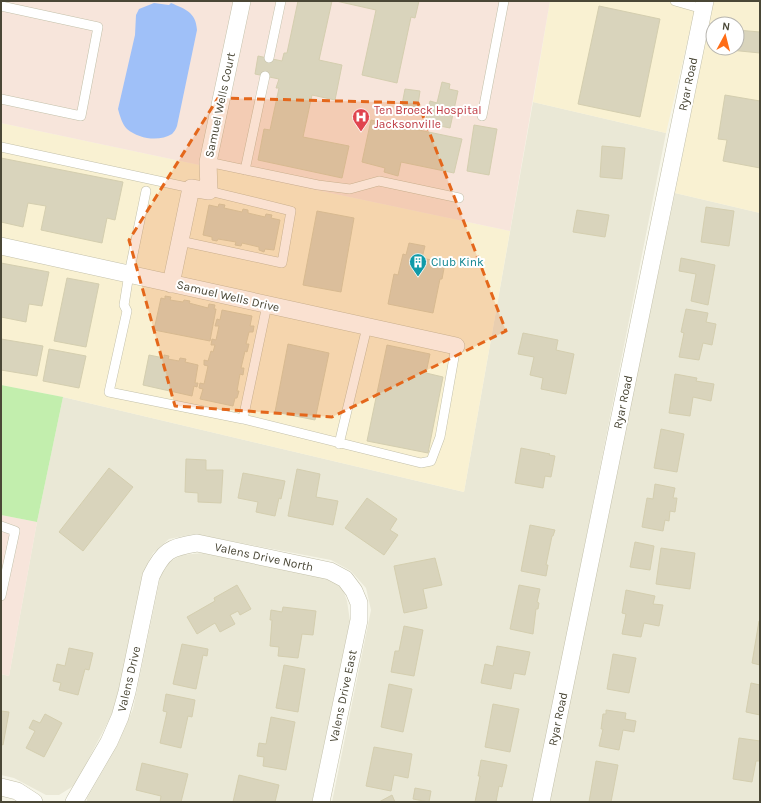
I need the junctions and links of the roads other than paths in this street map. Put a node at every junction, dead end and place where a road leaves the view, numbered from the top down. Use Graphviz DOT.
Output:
graph roads {
  1 [pos="242,1"];
  2 [pos="281,1"];
  3 [pos="504,1"];
  4 [pos="674,1"];
  5 [pos="704,5"];
  6 [pos="1,6"];
  7 [pos="269,58"];
  8 [pos="265,76"];
  9 [pos="1,99"];
  10 [pos="482,116"];
  11 [pos="1,147"];
  12 [pos="208,162"];
  13 [pos="245,170"];
  14 [pos="191,188"];
  15 [pos="146,191"];
  16 [pos="209,191"];
  17 [pos="459,198"];
  18 [pos="180,241"];
  19 [pos="1,246"];
  20 [pos="129,274"];
  21 [pos="171,284"];
  22 [pos="267,305"];
  23 [pos="367,327"];
  24 [pos="456,346"];
  25 [pos="243,420"];
  26 [pos="340,444"];
  27 [pos="1,526"];
  28 [pos="168,551"];
  29 [pos="354,591"];
  30 [pos="1,596"];
  31 [pos="1,786"];
  32 [pos="34,802"];
  33 [pos="74,802"];
  34 [pos="321,802"];
  35 [pos="541,802"];
  1 -- 12 [label="street, Samuel Wells Court"];
  2 -- 7 [label="lane"];
  3 -- 10 [label="lane"];
  4 -- 5 [label="lane"];
  5 -- 35 [label="street, Ryar Road"];
  6 -- 9 [label="lane"];
  8 -- 13 [label="lane"];
  11 -- 14 [label="lane"];
  12 -- 13 [label="lane"];
  12 -- 16 [label="street, Samuel Wells Court"];
  13 -- 17 [label="lane"];
  14 -- 16 [label="street"];
  14 -- 18 [label="street"];
  15 -- 20 [label="lane"];
  16 -- 18 [label="lane"];
  18 -- 21 [label="street"];
  19 -- 20 [label="street, Samuel Wells Drive"];
  20 -- 21 [label="street, Samuel Wells Drive"];
  20 -- 25 [label="lane"];
  21 -- 22 [label="street, Samuel Wells Drive"];
  22 -- 23 [label="street, Samuel Wells Drive"];
  22 -- 25 [label="lane"];
  23 -- 24 [label="street, Samuel Wells Drive"];
  23 -- 26 [label="lane"];
  24 -- 26 [label="lane"];
  25 -- 26 [label="lane"];
  27 -- 30 [label="lane"];
  28 -- 29 [label="street, Valens Drive North"];
  28 -- 33 [label="street, Valens Drive"];
  29 -- 34 [label="street, Valens Drive East"];
  31 -- 32 [label="street"];
}
